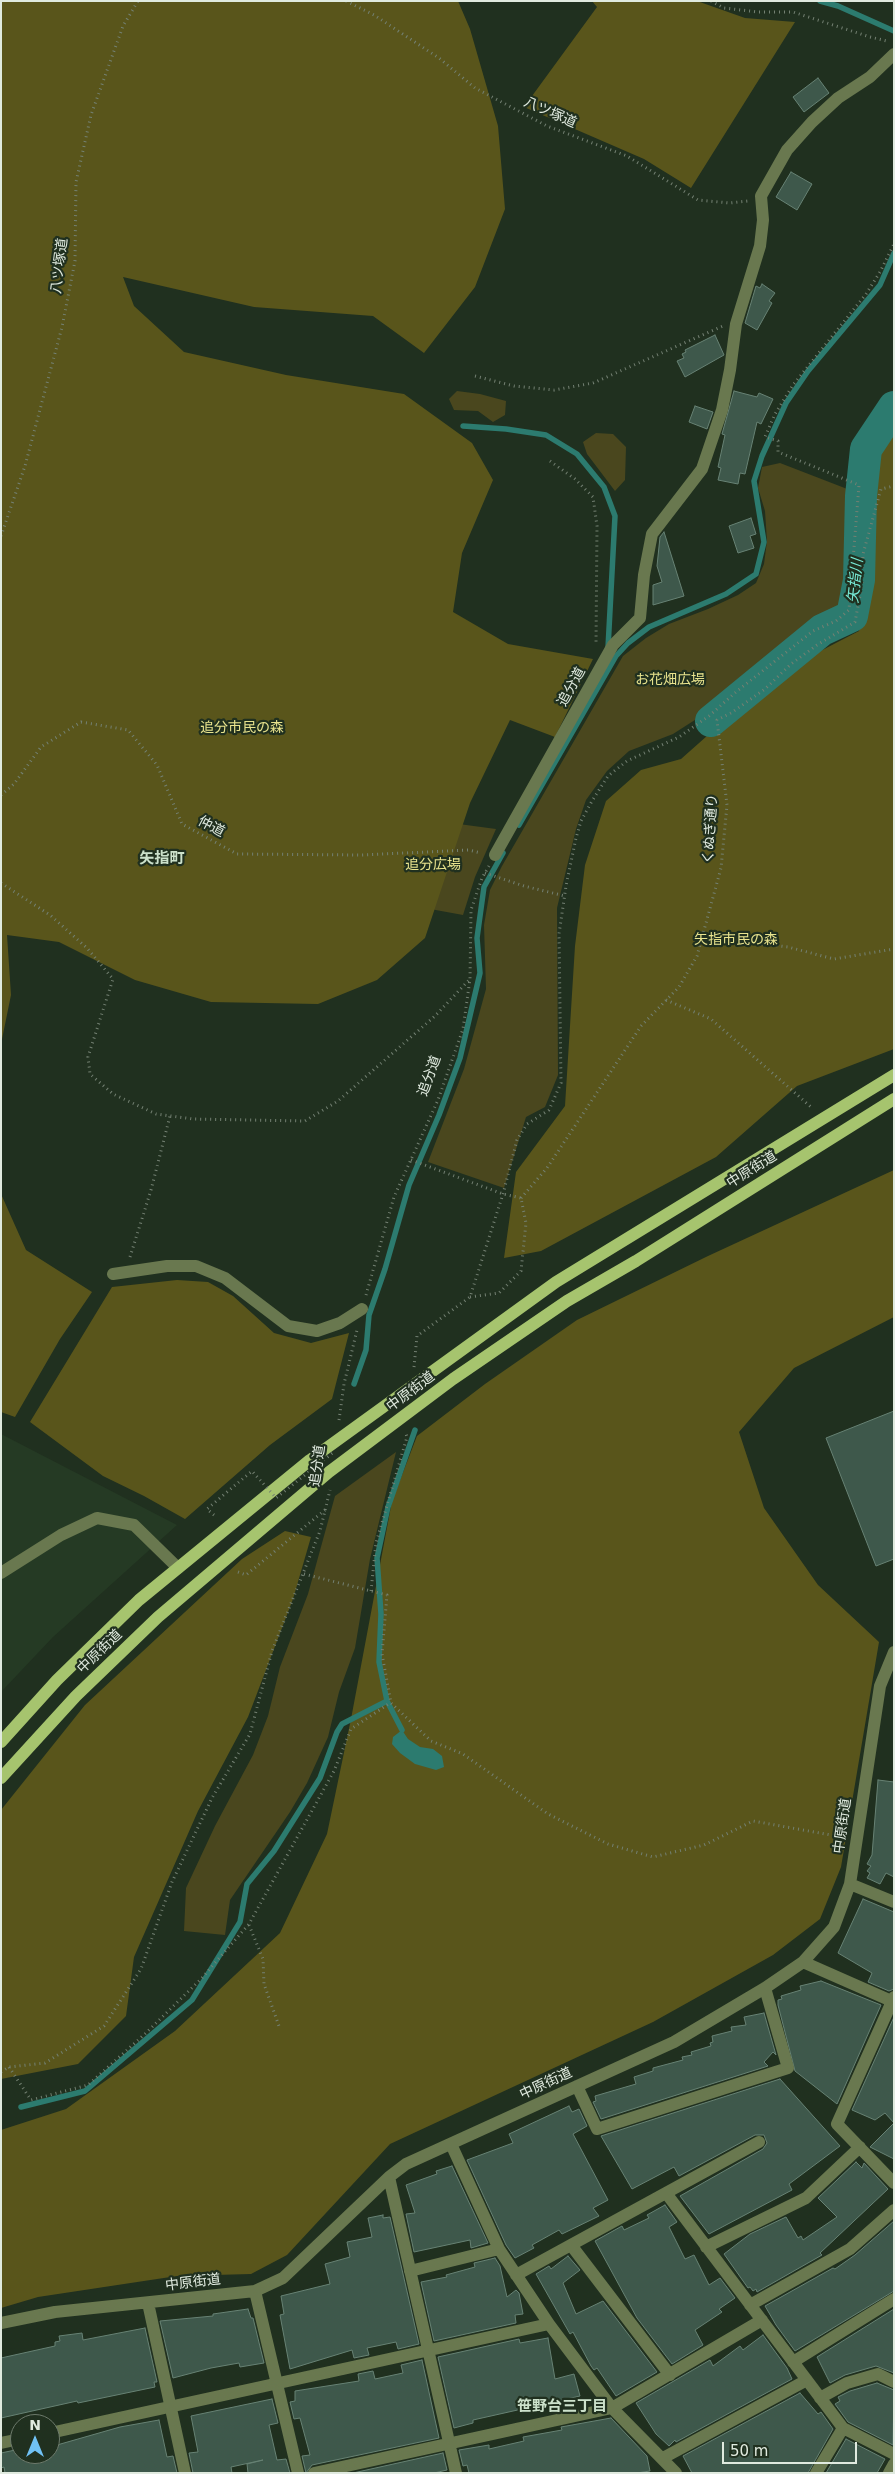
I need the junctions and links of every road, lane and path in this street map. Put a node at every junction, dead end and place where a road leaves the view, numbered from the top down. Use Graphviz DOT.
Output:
graph roads {
  1 [pos="138,1"];
  2 [pos="346,1"];
  3 [pos="711,1"];
  4 [pos="894,42"];
  5 [pos="894,54"];
  6 [pos="761,196"];
  7 [pos="894,244"];
  8 [pos="736,324"];
  9 [pos="475,376"];
  10 [pos="550,461"];
  11 [pos="894,486"];
  12 [pos="1,536"];
  13 [pos="596,648"];
  14 [pos="1,795"];
  15 [pos="495,855"];
  16 [pos="485,873"];
  17 [pos="1,883"];
  18 [pos="565,896"];
  19 [pos="702,937"];
  20 [pos="894,949"];
  21 [pos="470,979"];
  22 [pos="666,1000"];
  23 [pos="894,1075"];
  24 [pos="894,1098"];
  25 [pos="811,1107"];
  26 [pos="170,1116"];
  27 [pos="411,1160"];
  28 [pos="503,1194"];
  29 [pos="521,1198"];
  30 [pos="119,1273"];
  31 [pos="470,1297"];
  32 [pos="362,1309"];
  33 [pos="414,1369"];
  34 [pos="339,1422"];
  35 [pos="405,1429"];
  36 [pos="336,1441"];
  37 [pos="335,1451"];
  38 [pos="334,1459"];
  39 [pos="330,1484"];
  40 [pos="325,1510"];
  41 [pos="214,1516"];
  42 [pos="178,1568"];
  43 [pos="238,1572"];
  44 [pos="1,1573"];
  45 [pos="304,1574"];
  46 [pos="370,1591"];
  47 [pos="894,1652"];
  48 [pos="390,1703"];
  49 [pos="1,1742"];
  50 [pos="1,1778"];
  51 [pos="856,1840"];
  52 [pos="850,1884"];
  53 [pos="894,1902"];
  54 [pos="249,1924"];
  55 [pos="803,1962"];
  56 [pos="765,1988"];
  57 [pos="893,2000"];
  58 [pos="279,2026"];
  59 [pos="9,2067"];
  60 [pos="1,2072"];
  61 [pos="577,2086"];
  62 [pos="758,2142"];
  63 [pos="451,2144"];
  64 [pos="860,2147"];
  65 [pos="389,2177"];
  66 [pos="894,2183"];
  67 [pos="666,2193"];
  68 [pos="894,2210"];
  69 [pos="572,2244"];
  70 [pos="706,2247"];
  71 [pos="499,2249"];
  72 [pos="410,2271"];
  73 [pos="516,2275"];
  74 [pos="255,2291"];
  75 [pos="894,2299"];
  76 [pos="148,2303"];
  77 [pos="750,2305"];
  78 [pos="762,2320"];
  79 [pos="1,2322"];
  80 [pos="549,2324"];
  81 [pos="428,2350"];
  82 [pos="793,2362"];
  83 [pos="670,2376"];
  84 [pos="807,2380"];
  85 [pos="894,2382"];
  86 [pos="277,2383"];
  87 [pos="820,2398"];
  88 [pos="170,2406"];
  89 [pos="612,2408"];
  90 [pos="843,2428"];
  91 [pos="60,2431"];
  92 [pos="450,2443"];
  93 [pos="894,2454"];
  94 [pos="663,2458"];
  95 [pos="894,2464"];
  96 [pos="185,2473"];
  97 [pos="298,2473"];
  98 [pos="314,2473"];
  99 [pos="456,2473"];
  100 [pos="676,2473"];
  101 [pos="816,2473"];
  102 [pos="889,2473"];
  1 -- 12 [label="path, 八ツ塚道"];
  2 -- 6 [label="path, 八ツ塚道"];
  3 -- 4 [label="path"];
  5 -- 6 [label="street"];
  6 -- 8 [label="street"];
  7 -- 18 [label="path"];
  8 -- 9 [label="path"];
  8 -- 15 [label="street, 追分道"];
  10 -- 13 [label="path"];
  11 -- 19 [label="path, くぬぎ通り"];
  14 -- 15 [label="path, 仲道"];
  15 -- 16 [label="path, 追分道"];
  16 -- 18 [label="path"];
  16 -- 21 [label="path, 追分道"];
  17 -- 26 [label="path"];
  18 -- 28 [label="path"];
  19 -- 20 [label="path"];
  19 -- 22 [label="path, くぬぎ通り"];
  21 -- 26 [label="path"];
  21 -- 27 [label="path, 追分道"];
  22 -- 25 [label="path"];
  22 -- 29 [label="path, くぬぎ通り"];
  23 -- 42 [label="main road, 中原街道"];
  24 -- 50 [label="main road, 中原街道"];
  26 -- 30 [label="path"];
  27 -- 28 [label="path"];
  27 -- 32 [label="path, 追分道"];
  28 -- 29 [label="path"];
  28 -- 31 [label="path"];
  29 -- 31 [label="path"];
  30 -- 32 [label="street"];
  31 -- 33 [label="path"];
  32 -- 34 [label="path, 追分道"];
  35 -- 46 [label="path"];
  36 -- 37 [label="path, 追分道"];
  37 -- 38 [label="path, 追分道"];
  37 -- 41 [label="path, bridge"];
  39 -- 40 [label="path, 追分道"];
  40 -- 43 [label="path"];
  40 -- 45 [label="path, 追分道"];
  42 -- 44 [label="street"];
  42 -- 49 [label="main road, 中原街道"];
  45 -- 46 [label="path"];
  45 -- 59 [label="path, 追分道"];
  46 -- 48 [label="path"];
  47 -- 51 [label="street, 中原街道"];
  48 -- 51 [label="path"];
  48 -- 54 [label="path"];
  51 -- 52 [label="street, 中原街道"];
  52 -- 53 [label="street"];
  52 -- 55 [label="street, 中原街道"];
  54 -- 58 [label="path"];
  54 -- 59 [label="path"];
  55 -- 56 [label="street, 中原街道"];
  55 -- 57 [label="street"];
  56 -- 61 [label="street, 中原街道"];
  56 -- 61 [label="street"];
  57 -- 64 [label="street"];
  59 -- 60 [label="path"];
  61 -- 63 [label="street, 中原街道"];
  62 -- 67 [label="street"];
  63 -- 65 [label="street, 中原街道"];
  63 -- 71 [label="street"];
  64 -- 66 [label="street"];
  64 -- 70 [label="street"];
  65 -- 72 [label="street"];
  65 -- 74 [label="street, 中原街道"];
  67 -- 69 [label="street"];
  67 -- 70 [label="street"];
  68 -- 77 [label="street"];
  69 -- 73 [label="street"];
  69 -- 83 [label="street"];
  70 -- 77 [label="street"];
  71 -- 72 [label="street"];
  71 -- 73 [label="street"];
  72 -- 81 [label="street"];
  73 -- 80 [label="street"];
  74 -- 76 [label="street, 中原街道"];
  74 -- 86 [label="street"];
  75 -- 82 [label="street"];
  76 -- 79 [label="street, 中原街道"];
  76 -- 88 [label="street"];
  77 -- 78 [label="street"];
  78 -- 82 [label="street"];
  78 -- 83 [label="street"];
  80 -- 81 [label="street"];
  80 -- 89 [label="street"];
  81 -- 86 [label="street"];
  81 -- 92 [label="street"];
  82 -- 84 [label="street"];
  83 -- 89 [label="street"];
  84 -- 87 [label="street"];
  84 -- 94 [label="street"];
  85 -- 87 [label="street"];
  86 -- 88 [label="street"];
  86 -- 97 [label="street"];
  87 -- 90 [label="street"];
  88 -- 91 [label="street"];
  88 -- 96 [label="street"];
  89 -- 92 [label="street"];
  89 -- 94 [label="street"];
  90 -- 93 [label="street"];
  90 -- 101 [label="street"];
  92 -- 98 [label="street"];
  92 -- 99 [label="street"];
  94 -- 100 [label="street"];
  95 -- 102 [label="street"];
}
